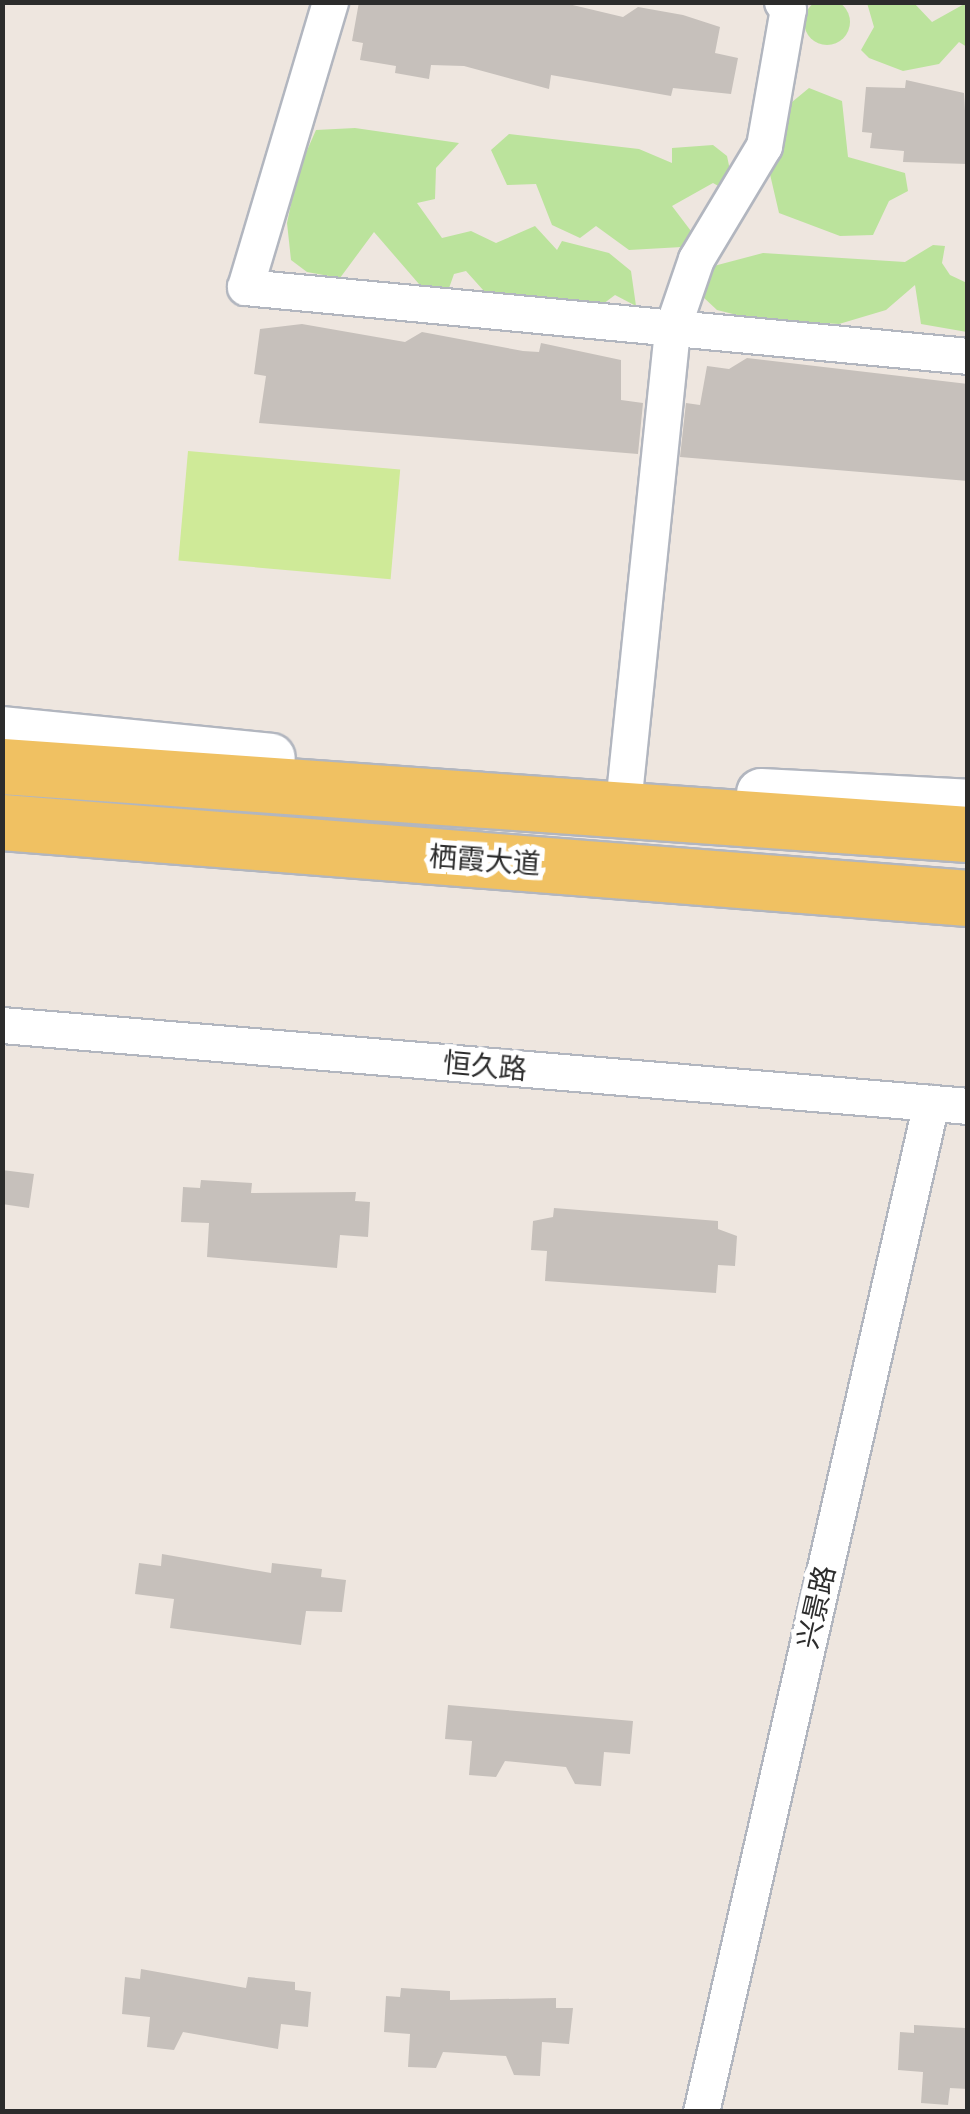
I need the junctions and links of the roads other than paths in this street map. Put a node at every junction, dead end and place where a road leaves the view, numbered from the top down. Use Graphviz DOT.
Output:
graph roads {
  1 [pos="330,2"];
  2 [pos="782,2"];
  3 [pos="672,329"];
  4 [pos="968,356"];
  5 [pos="2,731"];
  6 [pos="2,766"];
  7 [pos="625,785"];
  8 [pos="968,804"];
  9 [pos="2,822"];
  10 [pos="968,834"];
  11 [pos="187,837"];
  12 [pos="2,841"];
  13 [pos="968,898"];
  14 [pos="2,1025"];
  15 [pos="931,1104"];
  16 [pos="968,1106"];
  17 [pos="701,2112"];
  1 -- 3 [label="street"];
  2 -- 3 [label="street"];
  3 -- 4 [label="street"];
  3 -- 7 [label="street"];
  5 -- 7 [label="street"];
  6 -- 10 [label="main road"];
  7 -- 8 [label="street"];
  9 -- 11 [label="main road, 栖霞大道"];
  11 -- 12 [label="main road"];
  11 -- 13 [label="main road, 栖霞大道"];
  14 -- 15 [label="street, 恒久路"];
  15 -- 16 [label="street, 恒久路"];
  15 -- 17 [label="street, 兴景路"];
}
